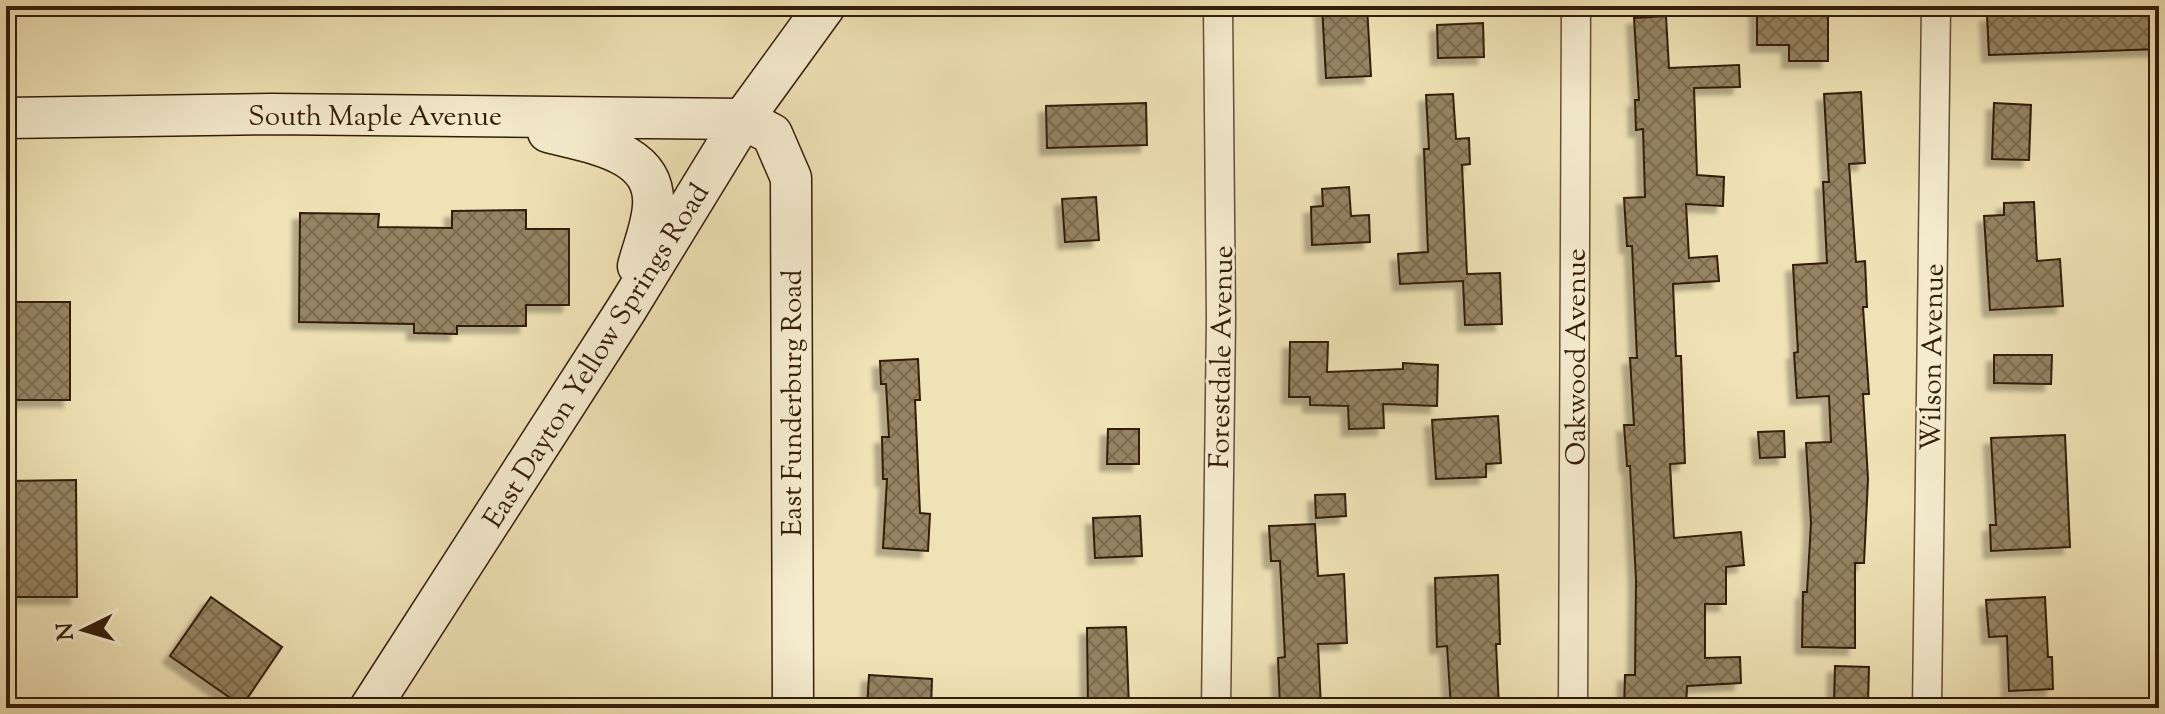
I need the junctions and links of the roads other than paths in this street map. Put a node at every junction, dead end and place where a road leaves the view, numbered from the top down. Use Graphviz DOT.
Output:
graph roads {
  1 [pos="825,6"];
  2 [pos="1218,6"];
  3 [pos="1576,6"];
  4 [pos="1936,6"];
  5 [pos="482,116"];
  6 [pos="6,118"];
  7 [pos="743,119"];
  8 [pos="626,310"];
  9 [pos="370,708"];
  10 [pos="793,708"];
  11 [pos="1216,708"];
  12 [pos="1573,708"];
  13 [pos="1927,708"];
  1 -- 7 [label="main road, East Dayton Yellow Springs Road"];
  2 -- 11 [label="street, Forestdale Avenue"];
  3 -- 12 [label="street, Oakwood Avenue"];
  4 -- 13 [label="street, Wilson Avenue"];
  5 -- 6 [label="main road, South Maple Avenue"];
  5 -- 7 [label="main road, South Maple Avenue"];
  5 -- 8 [label="main road"];
  7 -- 8 [label="main road, East Dayton Yellow Springs Road"];
  7 -- 10 [label="main road, East Funderburg Road"];
  8 -- 9 [label="main road, East Dayton Yellow Springs Road"];
}
